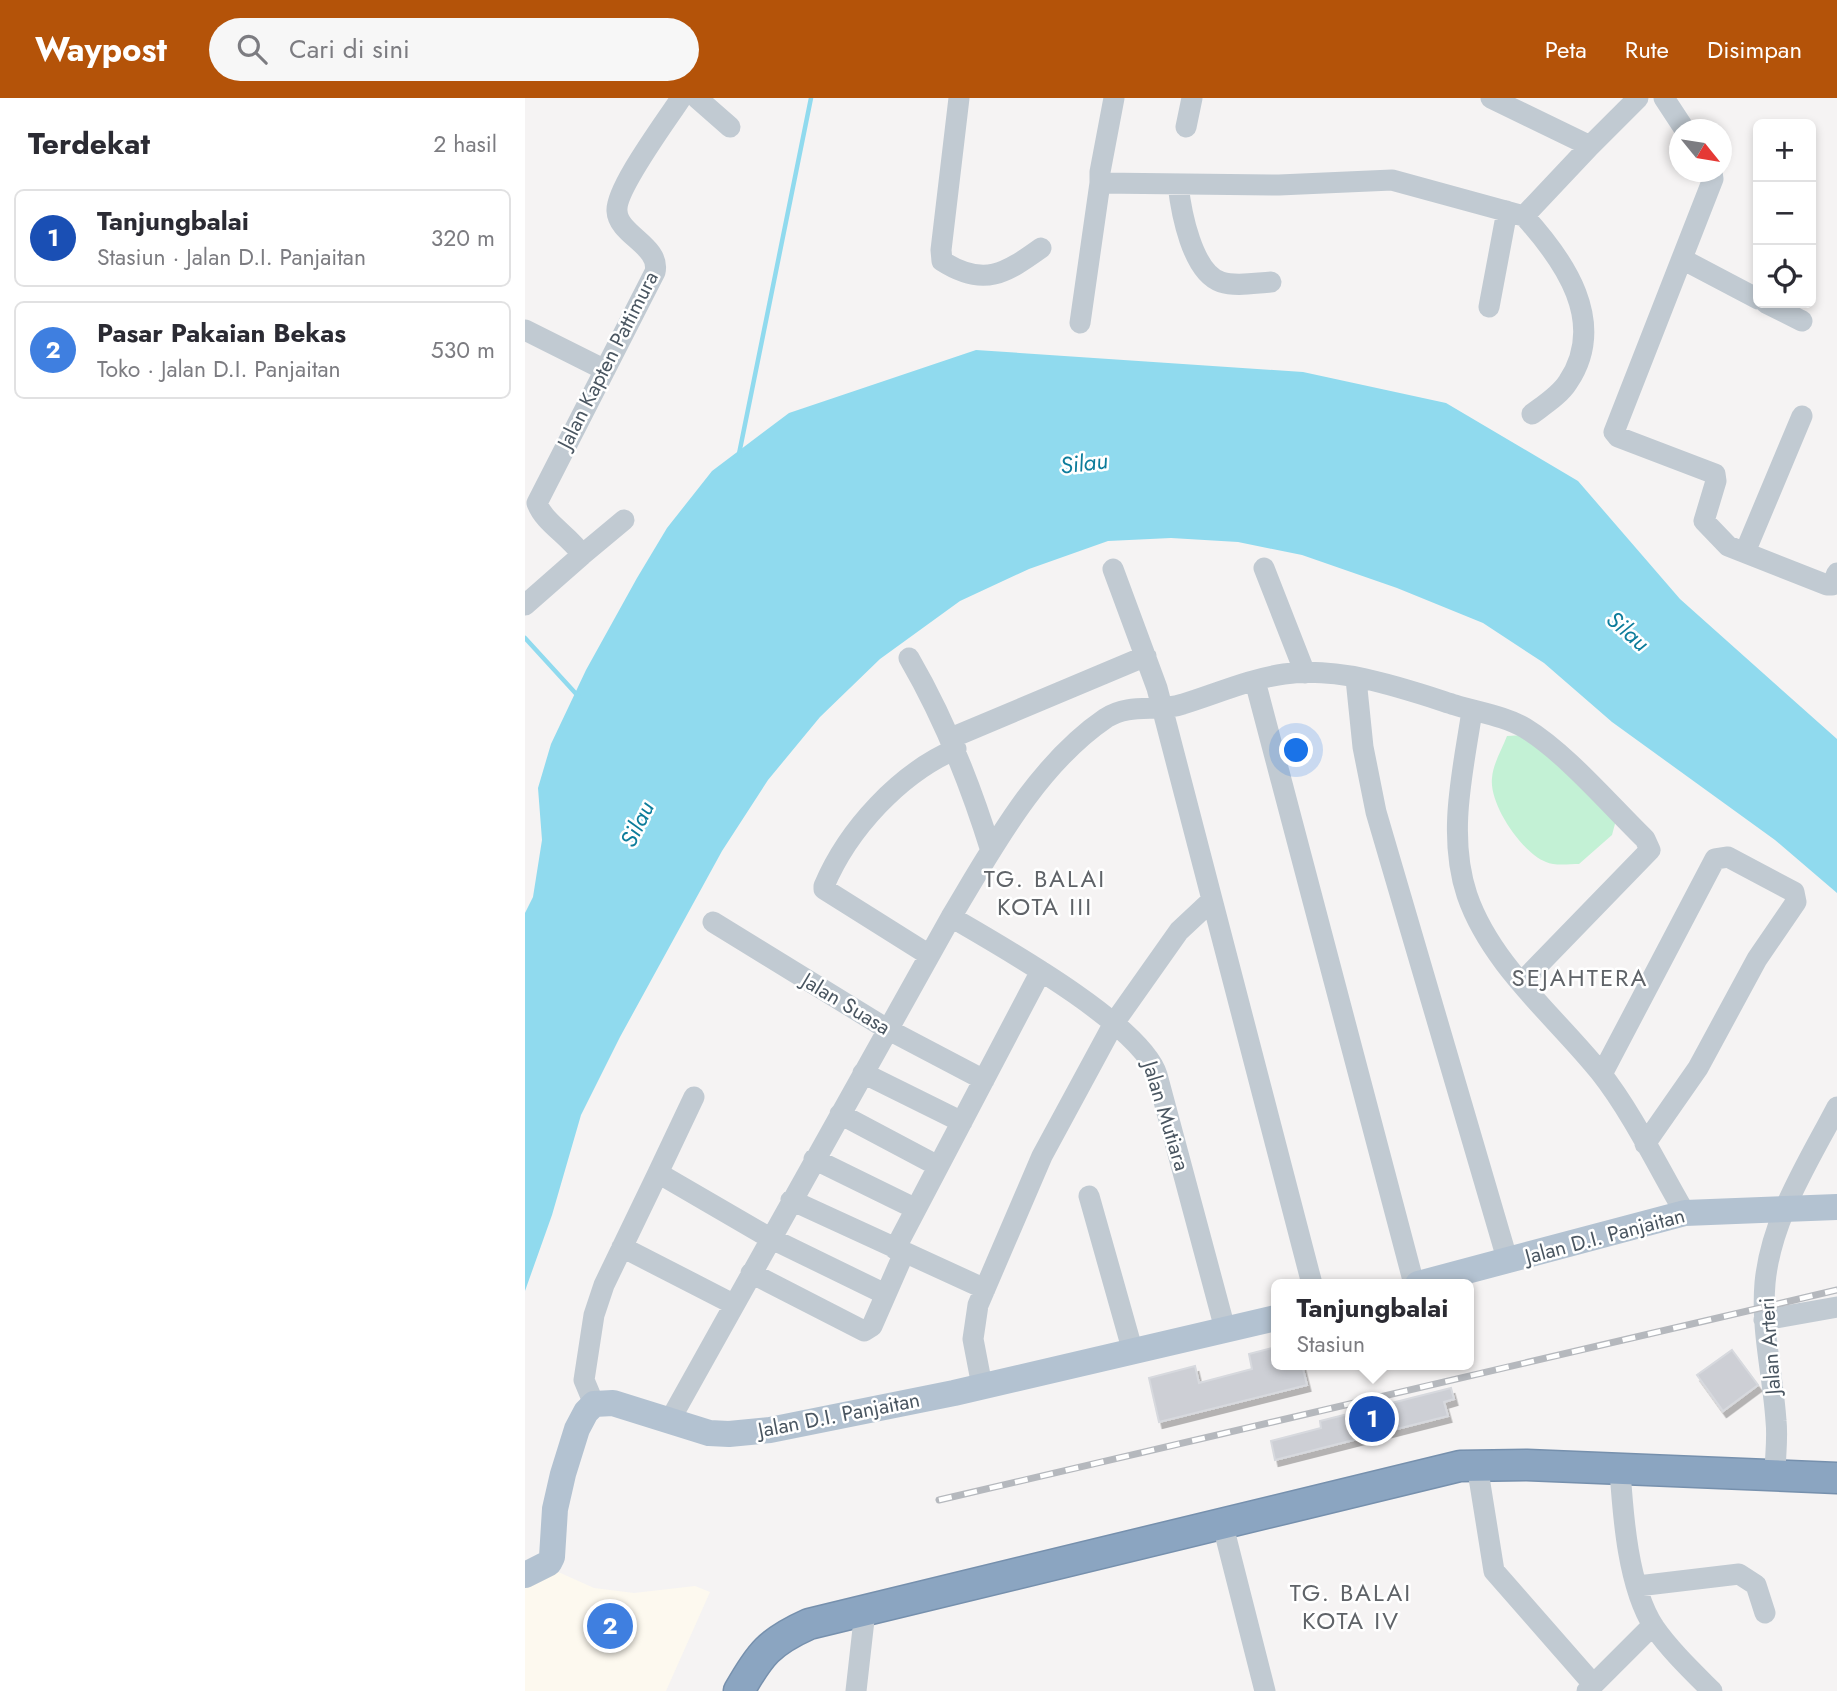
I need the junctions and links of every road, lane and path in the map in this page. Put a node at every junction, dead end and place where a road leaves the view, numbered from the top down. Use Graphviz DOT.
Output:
graph roads {
  1 [pos="681,98"];
  2 [pos="697,98"];
  3 [pos="959,98"];
  4 [pos="1114,98"];
  5 [pos="1192,98"];
  6 [pos="1492,98"];
  7 [pos="1638,98"];
  8 [pos="1664,98"];
  9 [pos="1678,119"];
  10 [pos="730,127"];
  11 [pos="1186,127"];
  12 [pos="1590,146"];
  13 [pos="1712,182"];
  14 [pos="1100,183"];
  15 [pos="1178,184"];
  16 [pos="1515,213"];
  17 [pos="1041,247"];
  18 [pos="1682,259"];
  19 [pos="1271,282"];
  20 [pos="1753,296"];
  21 [pos="1489,307"];
  22 [pos="1776,308"];
  23 [pos="1802,321"];
  24 [pos="1080,323"];
  25 [pos="525,330"];
  26 [pos="605,370"];
  27 [pos="1532,414"];
  28 [pos="1802,415"];
  29 [pos="624,520"];
  30 [pos="1745,552"];
  31 [pos="582,555"];
  32 [pos="1263,568"];
  33 [pos="1113,569"];
  34 [pos="1837,573"];
  35 [pos="525,605"];
  36 [pos="1146,656"];
  37 [pos="909,658"];
  38 [pos="1305,673"];
  39 [pos="1356,678"];
  40 [pos="1255,681"];
  41 [pos="1161,710"];
  42 [pos="1472,711"];
  43 [pos="954,744"];
  44 [pos="991,851"];
  45 [pos="1210,902"];
  46 [pos="951,916"];
  47 [pos="713,922"];
  48 [pos="929,955"];
  49 [pos="1041,971"];
  50 [pos="1522,982"];
  51 [pos="1114,1023"];
  52 [pos="887,1030"];
  53 [pos="863,1073"];
  54 [pos="1602,1074"];
  55 [pos="983,1080"];
  56 [pos="694,1097"];
  57 [pos="1837,1107"];
  58 [pos="840,1114"];
  59 [pos="962,1122"];
  60 [pos="1645,1144"];
  61 [pos="814,1159"];
  62 [pos="939,1166"];
  63 [pos="658,1172"];
  64 [pos="1089,1196"];
  65 [pos="791,1200"];
  66 [pos="1837,1207"];
  67 [pos="1784,1208"];
  68 [pos="916,1209"];
  69 [pos="1685,1213"];
  70 [pos="770,1238"];
  71 [pos="622,1247"];
  72 [pos="899,1251"];
  73 [pos="1508,1262"];
  74 [pos="751,1273"];
  75 [pos="1311,1279"];
  76 [pos="1415,1279"];
  77 [pos="1437,1279"];
  78 [pos="985,1289"];
  79 [pos="885,1294"];
  80 [pos="733,1304"];
  81 [pos="1837,1307"];
  82 [pos="1271,1319"];
  83 [pos="1765,1320"];
  84 [pos="1226,1329"];
  85 [pos="1133,1352"];
  86 [pos="982,1386"];
  87 [pos="594,1404"];
  88 [pos="670,1420"];
  89 [pos="1477,1465"];
  90 [pos="1621,1470"];
  91 [pos="1775,1475"];
  92 [pos="1837,1478"];
  93 [pos="1222,1522"];
  94 [pos="525,1575"];
  95 [pos="1638,1586"];
  96 [pos="865,1611"];
  97 [pos="1765,1613"];
  98 [pos="1653,1625"];
  99 [pos="1590,1688"];
  100 [pos="739,1691"];
  101 [pos="856,1691"];
  102 [pos="1265,1691"];
  103 [pos="1712,1691"];
  1 -- 26 [label="street, Jalan Kapten Pattimura"];
  2 -- 10 [label="street"];
  3 -- 17 [label="street"];
  4 -- 14 [label="street"];
  5 -- 11 [label="street"];
  6 -- 12 [label="street"];
  7 -- 12 [label="street"];
  8 -- 9 [label="street"];
  12 -- 16 [label="street"];
  13 -- 18 [label="street"];
  14 -- 15 [label="street"];
  14 -- 24 [label="street"];
  15 -- 16 [label="street"];
  15 -- 19 [label="street"];
  16 -- 21 [label="street"];
  16 -- 27 [label="street"];
  18 -- 20 [label="street"];
  18 -- 30 [label="street"];
  22 -- 23 [label="street"];
  25 -- 26 [label="street"];
  26 -- 31 [label="street, Jalan Kapten Pattimura"];
  28 -- 30 [label="street"];
  29 -- 31 [label="street"];
  30 -- 34 [label="street"];
  31 -- 35 [label="street"];
  32 -- 38 [label="street"];
  33 -- 36 [label="street"];
  36 -- 41 [label="street"];
  36 -- 43 [label="street"];
  37 -- 43 [label="street"];
  38 -- 39 [label="street"];
  38 -- 40 [label="street"];
  39 -- 42 [label="street"];
  39 -- 73 [label="street"];
  40 -- 41 [label="street"];
  40 -- 76 [label="street"];
  41 -- 44 [label="street"];
  41 -- 45 [label="street"];
  42 -- 50 [label="street"];
  42 -- 50 [label="street"];
  43 -- 44 [label="street"];
  43 -- 48 [label="street"];
  44 -- 46 [label="street"];
  45 -- 51 [label="street"];
  45 -- 75 [label="street"];
  46 -- 48 [label="street"];
  46 -- 49 [label="street, Jalan Mutiara"];
  47 -- 52 [label="street, Jalan Suasa"];
  48 -- 52 [label="street"];
  49 -- 51 [label="street, Jalan Mutiara"];
  49 -- 55 [label="street"];
  50 -- 54 [label="street"];
  51 -- 78 [label="street"];
  51 -- 84 [label="street, Jalan Mutiara"];
  52 -- 53 [label="street"];
  52 -- 55 [label="street, Jalan Suasa"];
  53 -- 58 [label="street"];
  53 -- 59 [label="street"];
  54 -- 60 [label="street"];
  54 -- 60 [label="street"];
  55 -- 59 [label="street"];
  56 -- 63 [label="street"];
  57 -- 67 [label="street, Jalan Arteri"];
  58 -- 61 [label="street"];
  58 -- 62 [label="street"];
  59 -- 62 [label="street"];
  60 -- 69 [label="street"];
  61 -- 65 [label="street"];
  61 -- 68 [label="street"];
  62 -- 68 [label="street"];
  63 -- 70 [label="street"];
  63 -- 71 [label="street"];
  64 -- 85 [label="street"];
  65 -- 70 [label="street"];
  65 -- 72 [label="street"];
  66 -- 67 [label="main road, Jalan D.I. Panjaitan"];
  67 -- 69 [label="main road, Jalan D.I. Panjaitan"];
  67 -- 83 [label="street, Jalan Arteri"];
  68 -- 72 [label="street"];
  69 -- 73 [label="main road, Jalan D.I. Panjaitan"];
  70 -- 74 [label="street"];
  70 -- 79 [label="street"];
  71 -- 80 [label="street"];
  71 -- 87 [label="street"];
  72 -- 78 [label="street"];
  72 -- 79 [label="street"];
  73 -- 77 [label="main road, Jalan D.I. Panjaitan"];
  74 -- 79 [label="street"];
  74 -- 80 [label="street"];
  78 -- 86 [label="street"];
  80 -- 88 [label="street"];
  81 -- 83 [label="street"];
  82 -- 84 [label="main road, Jalan D.I. Panjaitan"];
  83 -- 91 [label="street, Jalan Arteri"];
  84 -- 85 [label="main road, Jalan D.I. Panjaitan"];
  85 -- 86 [label="main road, Jalan D.I. Panjaitan"];
  86 -- 88 [label="main road, Jalan D.I. Panjaitan"];
  87 -- 88 [label="main road, Jalan D.I. Panjaitan"];
  87 -- 94 [label="main road"];
  89 -- 90 [label="highway"];
  89 -- 93 [label="highway"];
  89 -- 99 [label="street"];
  90 -- 91 [label="highway"];
  90 -- 95 [label="street"];
  91 -- 92 [label="highway"];
  93 -- 96 [label="highway"];
  93 -- 102 [label="street"];
  95 -- 97 [label="street"];
  95 -- 98 [label="street"];
  96 -- 100 [label="highway"];
  96 -- 101 [label="street"];
  98 -- 99 [label="street"];
  98 -- 103 [label="street"];
}
